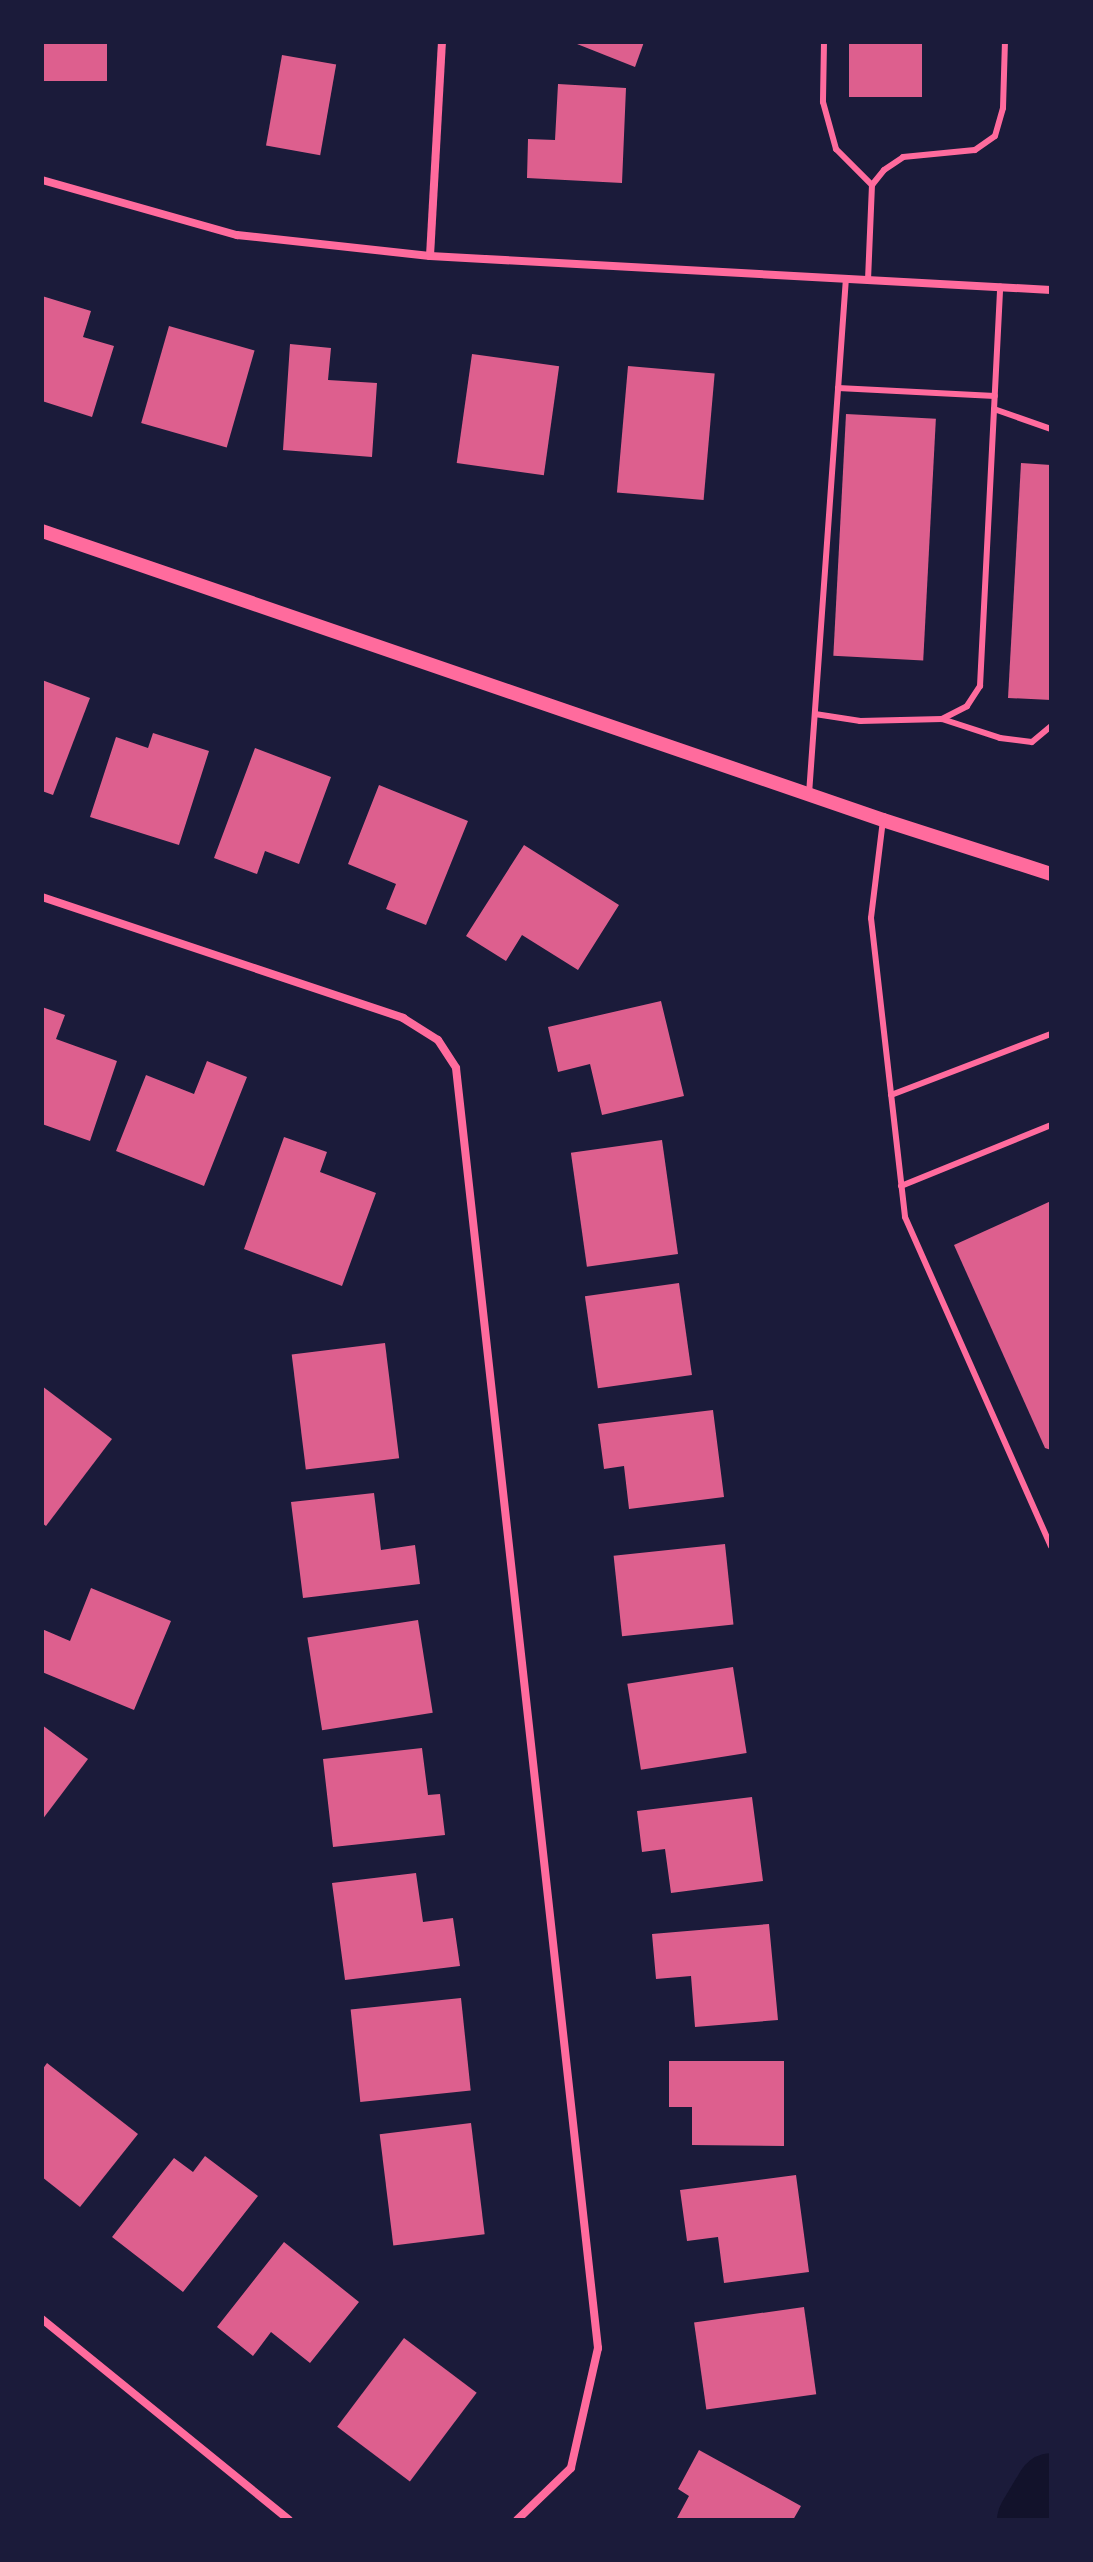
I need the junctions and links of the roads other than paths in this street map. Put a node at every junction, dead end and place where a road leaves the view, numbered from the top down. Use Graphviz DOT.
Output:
graph roads {
  1 [pos="442,42"];
  2 [pos="824,42"];
  3 [pos="1005,42"];
  4 [pos="42,180"];
  5 [pos="872,185"];
  6 [pos="430,256"];
  7 [pos="846,278"];
  8 [pos="868,280"];
  9 [pos="1000,287"];
  10 [pos="1051,290"];
  11 [pos="838,388"];
  12 [pos="995,396"];
  13 [pos="994,409"];
  14 [pos="1051,429"];
  15 [pos="42,531"];
  16 [pos="815,714"];
  17 [pos="942,719"];
  18 [pos="1051,726"];
  19 [pos="808,795"];
  20 [pos="883,820"];
  21 [pos="1051,874"];
  22 [pos="42,897"];
  23 [pos="1051,1034"];
  24 [pos="891,1095"];
  25 [pos="1051,1125"];
  26 [pos="901,1186"];
  27 [pos="1051,1546"];
  28 [pos="42,2319"];
  29 [pos="289,2520"];
  30 [pos="517,2520"];
  1 -- 6 [label="street"];
  2 -- 5 [label="lane"];
  3 -- 5 [label="lane"];
  4 -- 6 [label="street"];
  5 -- 8 [label="lane"];
  6 -- 7 [label="street"];
  7 -- 8 [label="street"];
  7 -- 11 [label="lane"];
  8 -- 9 [label="street"];
  9 -- 10 [label="street"];
  9 -- 12 [label="lane"];
  11 -- 12 [label="lane"];
  11 -- 16 [label="lane"];
  12 -- 13 [label="lane"];
  13 -- 14 [label="lane"];
  13 -- 17 [label="lane"];
  15 -- 19 [label="street"];
  16 -- 17 [label="lane"];
  16 -- 19 [label="lane"];
  17 -- 18 [label="lane"];
  19 -- 20 [label="street"];
  20 -- 21 [label="street"];
  20 -- 24 [label="lane"];
  22 -- 30 [label="street"];
  23 -- 24 [label="lane"];
  24 -- 26 [label="lane"];
  25 -- 26 [label="lane"];
  26 -- 27 [label="lane"];
  28 -- 29 [label="street"];
}
